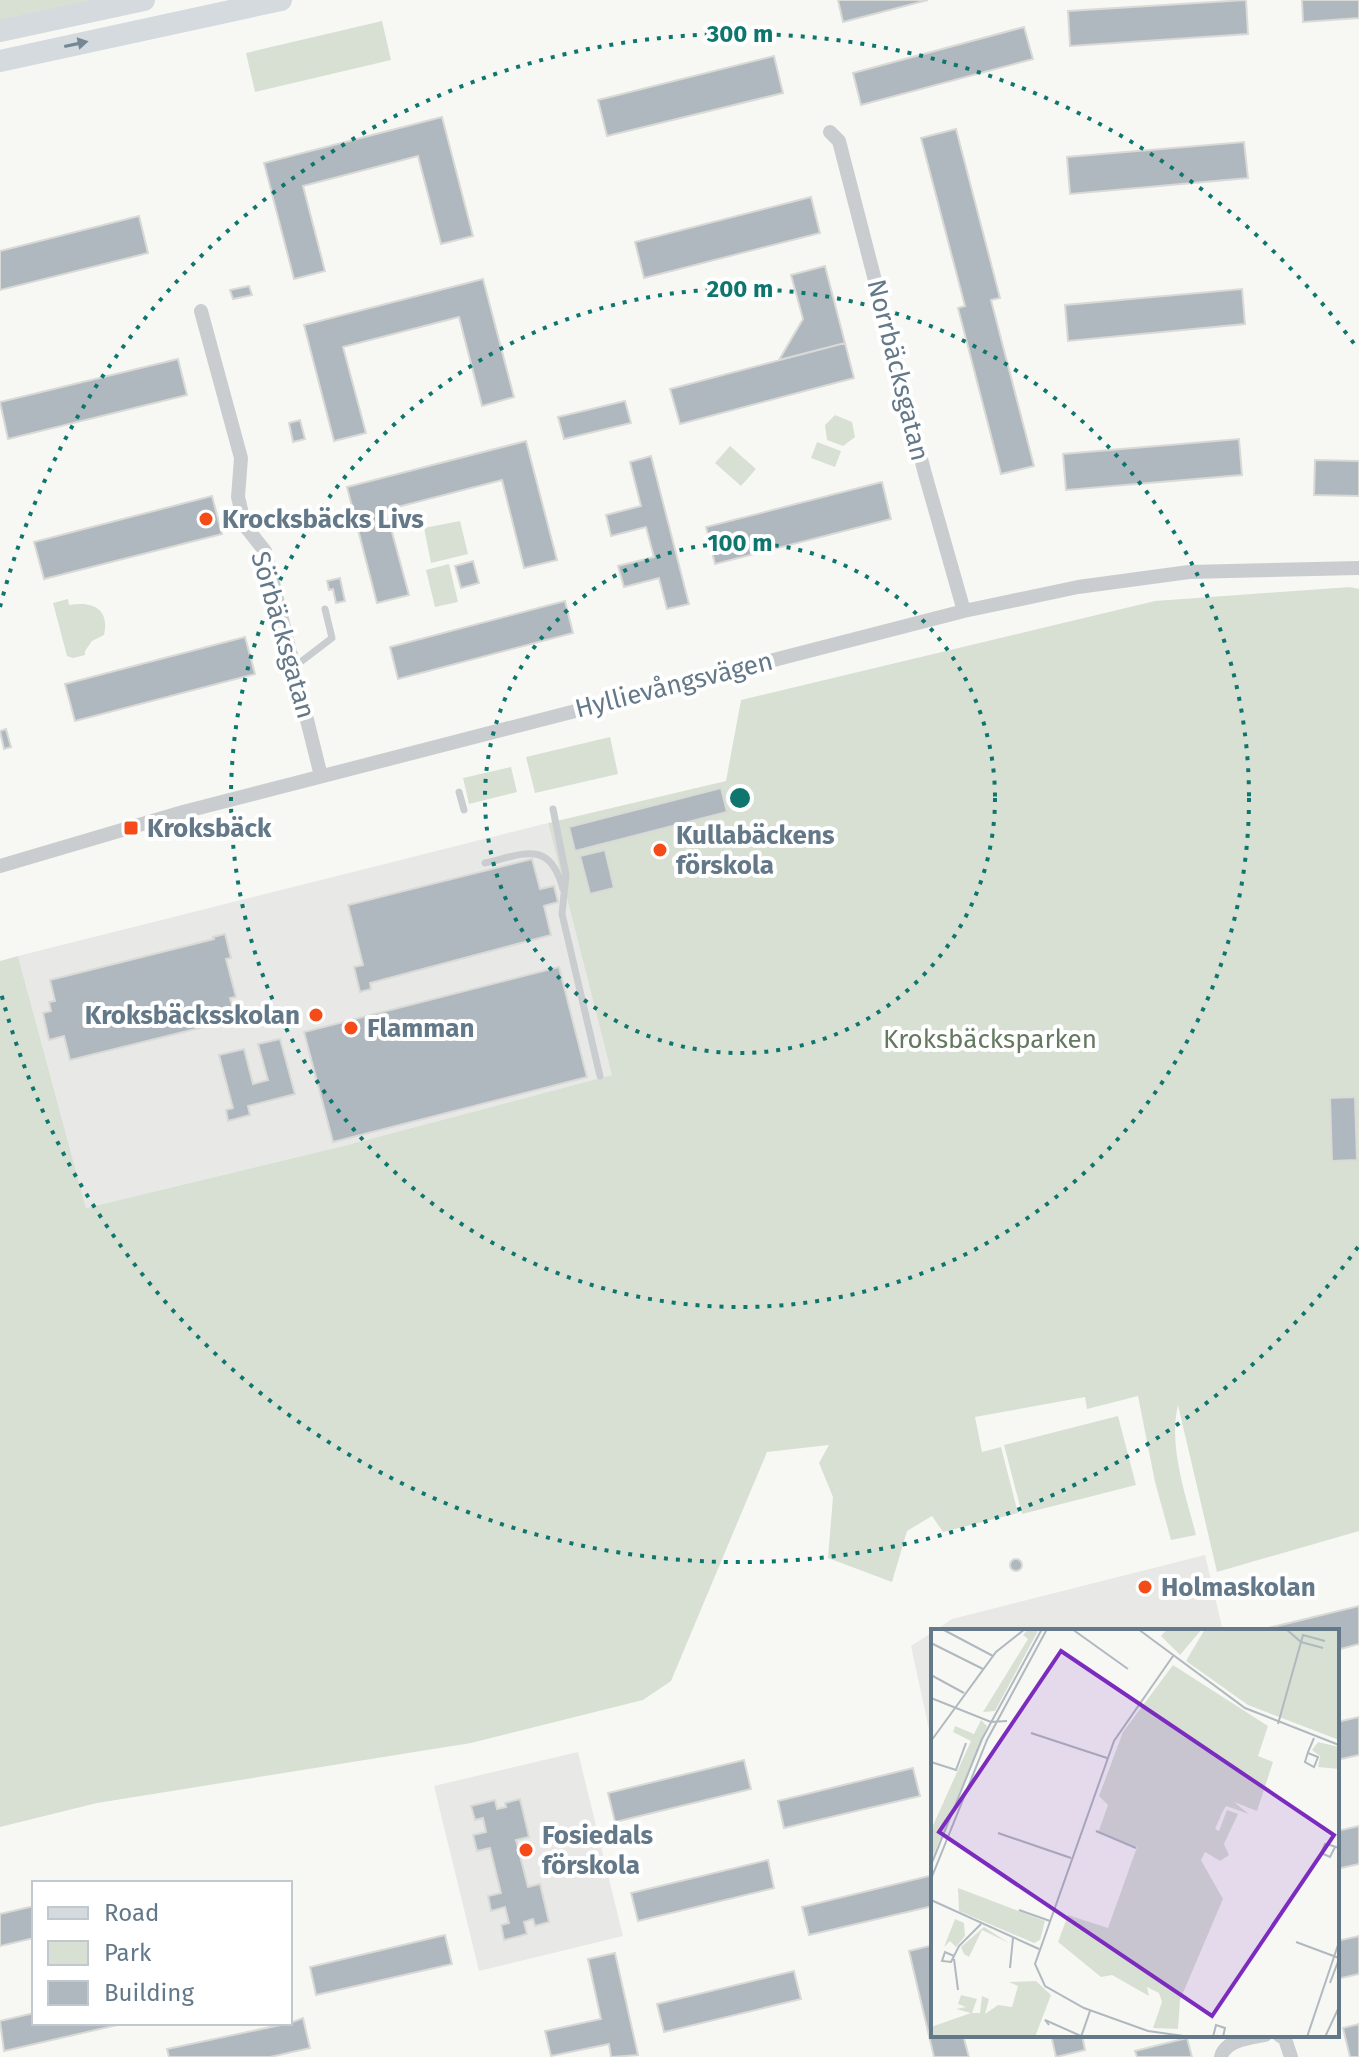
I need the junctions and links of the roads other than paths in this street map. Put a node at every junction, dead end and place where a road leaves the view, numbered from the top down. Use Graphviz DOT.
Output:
graph roads {
  1 [pos="144,0"];
  2 [pos="281,0"];
  3 [pos="0,31"];
  4 [pos="0,61"];
  5 [pos="830,132"];
  6 [pos="201,311"];
  7 [pos="1359,568"];
  8 [pos="325,609"];
  9 [pos="964,611"];
  10 [pos="294,667"];
  11 [pos="321,776"];
  12 [pos="459,792"];
  13 [pos="553,809"];
  14 [pos="464,810"];
  15 [pos="485,863"];
  16 [pos="0,866"];
  17 [pos="564,895"];
  18 [pos="600,1076"];
  19 [pos="1257,2037"];
  20 [pos="1282,2037"];
  21 [pos="1221,2057"];
  22 [pos="1291,2057"];
  1 -- 3 [label="main road"];
  4 -- 2 [label="main road, one-way"];
  5 -- 9 [label="street, Norrbäcksgatan"];
  6 -- 10 [label="street, Sörbäcksgatan"];
  7 -- 9 [label="street, Hyllievångsvägen"];
  8 -- 10 [label="lane"];
  9 -- 11 [label="street, Hyllievångsvägen"];
  10 -- 11 [label="street, Sörbäcksgatan"];
  11 -- 16 [label="street, Hyllievångsvägen"];
  12 -- 14 [label="lane"];
  13 -- 17 [label="lane"];
  15 -- 17 [label="lane"];
  17 -- 18 [label="lane"];
  19 -- 21 [label="street"];
  20 -- 22 [label="street"];
}
